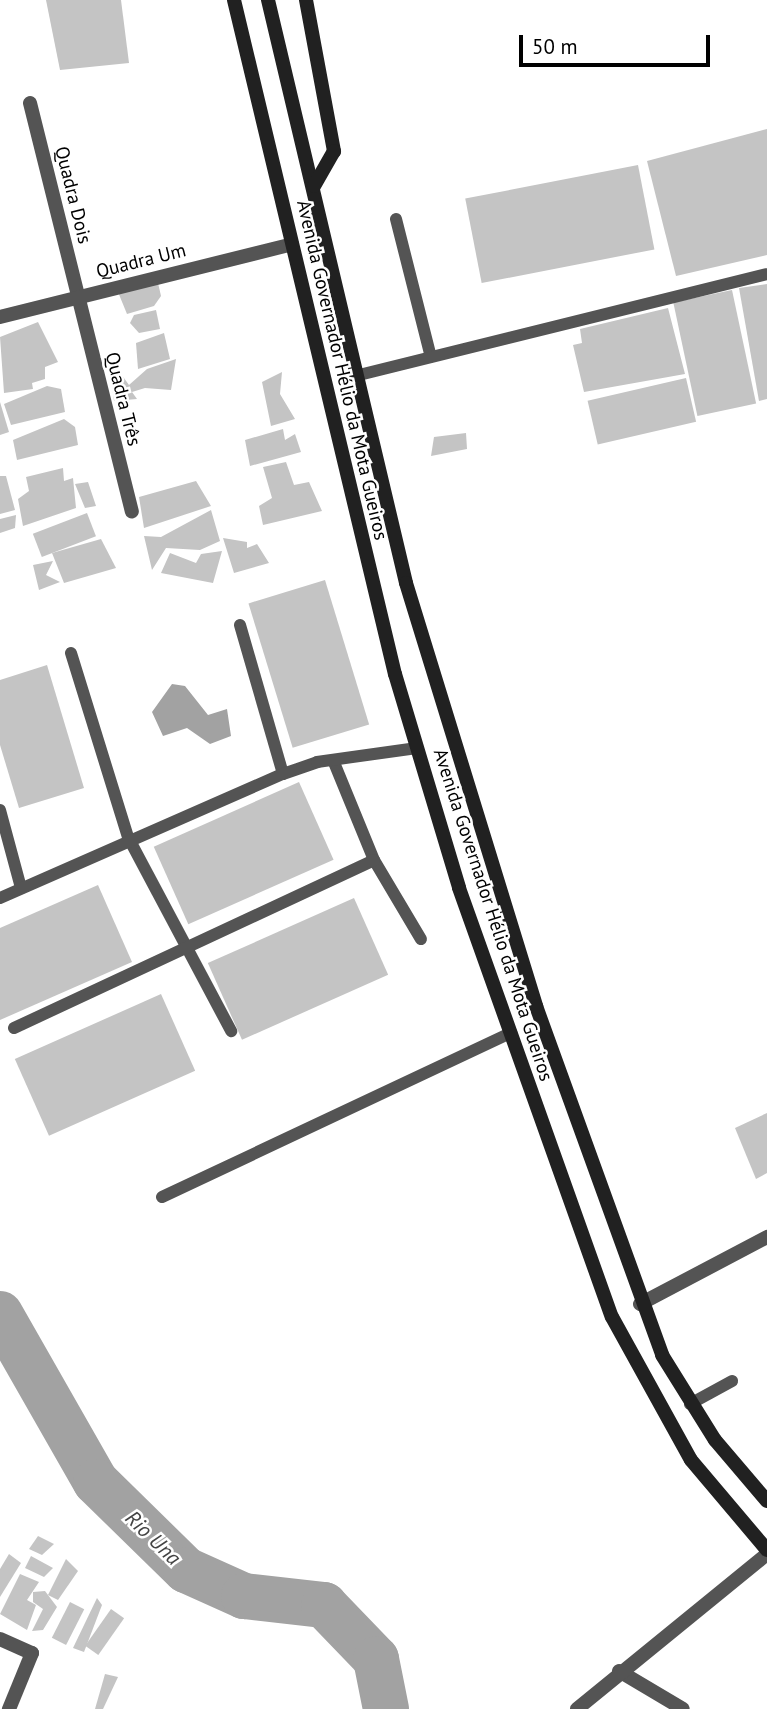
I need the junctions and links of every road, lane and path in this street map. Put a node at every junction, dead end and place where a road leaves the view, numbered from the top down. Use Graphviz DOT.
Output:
graph roads {
  1 [pos="234,0"];
  2 [pos="268,0"];
  3 [pos="306,0"];
  4 [pos="30,103"];
  5 [pos="314,186"];
  6 [pos="396,219"];
  7 [pos="292,244"];
  8 [pos="767,274"];
  9 [pos="78,297"];
  10 [pos="0,317"];
  11 [pos="431,357"];
  12 [pos="355,376"];
  13 [pos="132,511"];
  14 [pos="240,625"];
  15 [pos="71,653"];
  16 [pos="417,748"];
  17 [pos="333,760"];
  18 [pos="283,774"];
  19 [pos="0,810"];
  20 [pos="128,837"];
  21 [pos="374,860"];
  22 [pos="21,888"];
  23 [pos="0,898"];
  24 [pos="421,939"];
  25 [pos="189,946"];
  26 [pos="14,1028"];
  27 [pos="231,1031"];
  28 [pos="511,1033"];
  29 [pos="162,1197"];
  30 [pos="767,1237"];
  31 [pos="640,1304"];
  32 [pos="732,1381"];
  33 [pos="690,1404"];
  34 [pos="767,1501"];
  35 [pos="767,1552"];
  36 [pos="0,1639"];
  37 [pos="619,1671"];
  38 [pos="9,1709"];
  39 [pos="577,1709"];
  40 [pos="682,1709"];
  1 -- 7 [label="main road, Avenida Governador Hélio da Mota Gueiros"];
  2 -- 5 [label="main road, Avenida Governador Hélio da Mota Gueiros"];
  3 -- 5 [label="main road"];
  4 -- 9 [label="street, Quadra Dois"];
  5 -- 12 [label="main road, Avenida Governador Hélio da Mota Gueiros"];
  6 -- 11 [label="lane"];
  7 -- 9 [label="street, Quadra Um"];
  7 -- 16 [label="main road, Avenida Governador Hélio da Mota Gueiros"];
  8 -- 11 [label="lane"];
  9 -- 10 [label="street, Quadra Um"];
  9 -- 13 [label="street, Quadra Três"];
  11 -- 12 [label="lane"];
  12 -- 31 [label="main road, Avenida Governador Hélio da Mota Gueiros"];
  14 -- 18 [label="lane"];
  15 -- 20 [label="lane"];
  16 -- 17 [label="lane"];
  16 -- 28 [label="main road, Avenida Governador Hélio da Mota Gueiros"];
  17 -- 18 [label="lane"];
  17 -- 21 [label="lane"];
  18 -- 20 [label="lane"];
  19 -- 22 [label="lane"];
  20 -- 22 [label="lane"];
  20 -- 25 [label="lane"];
  21 -- 24 [label="lane"];
  21 -- 25 [label="lane"];
  22 -- 23 [label="lane"];
  25 -- 26 [label="lane"];
  25 -- 27 [label="lane"];
  28 -- 29 [label="lane"];
  28 -- 35 [label="main road, Avenida Governador Hélio da Mota Gueiros"];
  30 -- 31 [label="street"];
  31 -- 33 [label="main road, Avenida Governador Hélio da Mota Gueiros"];
  32 -- 33 [label="lane"];
  33 -- 34 [label="main road, Avenida Governador Hélio da Mota Gueiros"];
  35 -- 37 [label="street"];
  36 -- 38 [label="street"];
  37 -- 39 [label="street"];
  37 -- 40 [label="street"];
}
